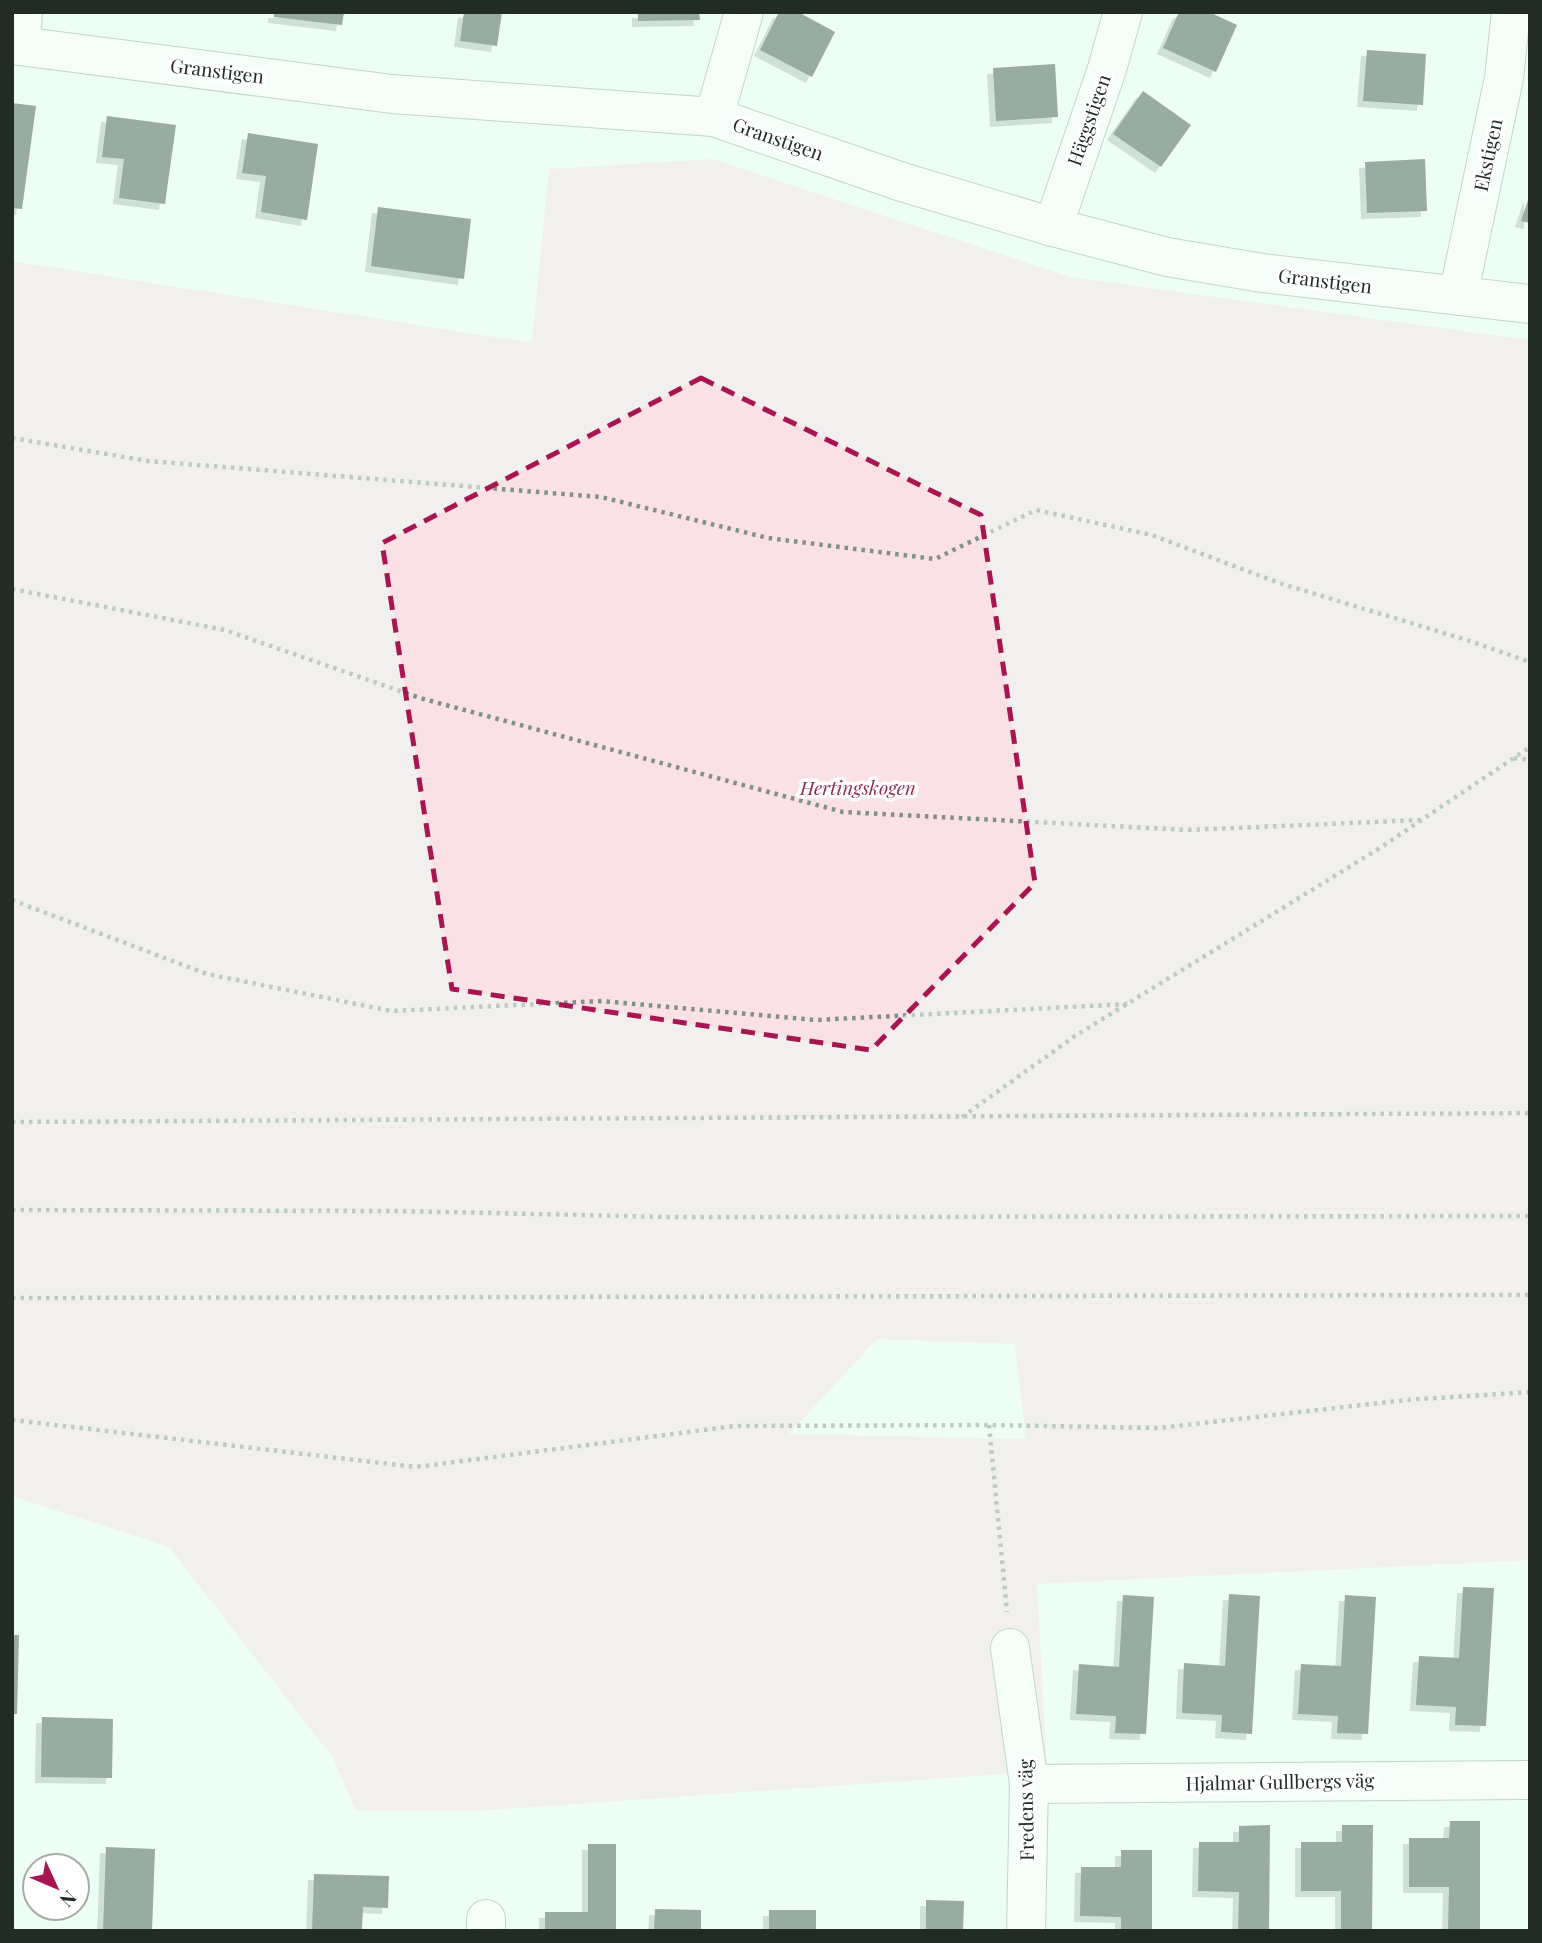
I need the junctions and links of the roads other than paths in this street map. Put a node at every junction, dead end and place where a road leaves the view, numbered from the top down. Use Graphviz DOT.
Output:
graph roads {
  1 [pos="744,12"];
  2 [pos="1123,12"];
  3 [pos="1511,12"];
  4 [pos="19,34"];
  5 [pos="714,117"];
  6 [pos="1053,227"];
  7 [pos="1458,296"];
  8 [pos="1530,304"];
  9 [pos="1010,1648"];
  10 [pos="1530,1780"];
  11 [pos="1030,1784"];
  12 [pos="1026,1931"];
  1 -- 5 [label="street"];
  2 -- 6 [label="street, Häggstigen"];
  3 -- 7 [label="street, Ekstigen"];
  4 -- 5 [label="street, Granstigen"];
  5 -- 6 [label="street, Granstigen"];
  6 -- 7 [label="street, Granstigen"];
  7 -- 8 [label="street, Granstigen"];
  9 -- 11 [label="street, Fredens väg"];
  10 -- 11 [label="street, Hjalmar Gullbergs väg"];
  11 -- 12 [label="street, Fredens väg"];
}
